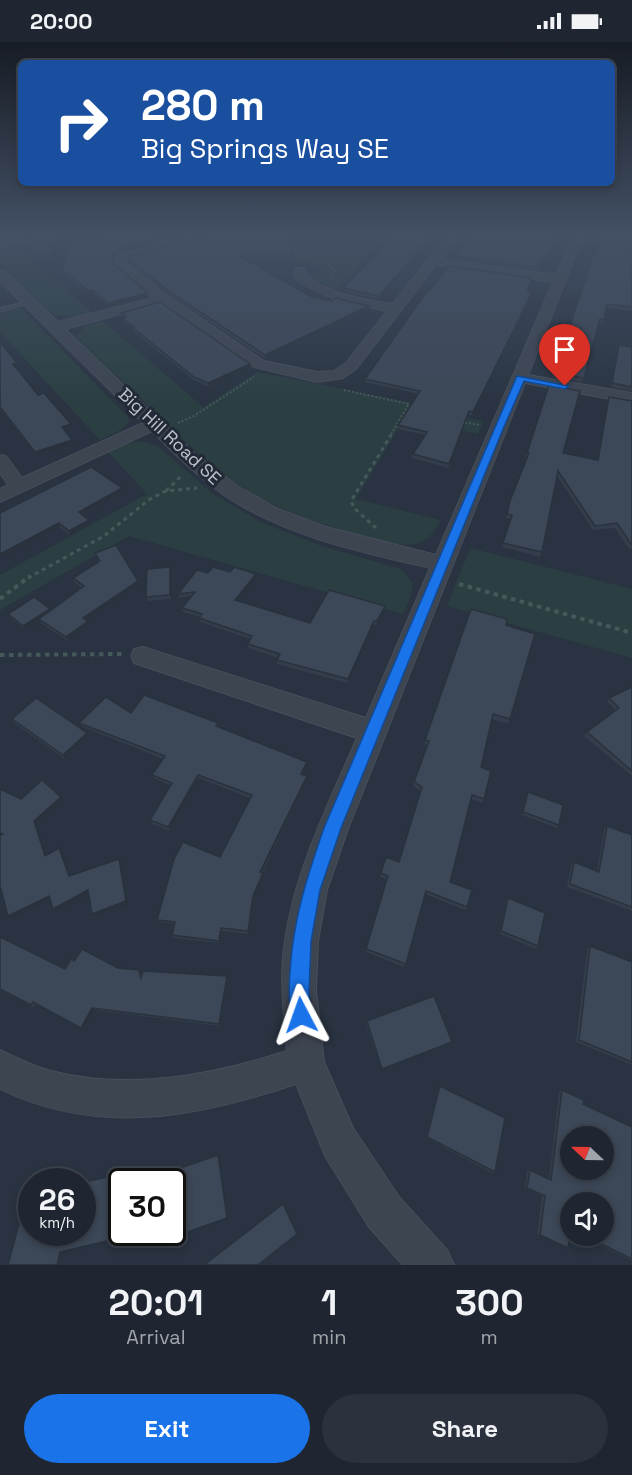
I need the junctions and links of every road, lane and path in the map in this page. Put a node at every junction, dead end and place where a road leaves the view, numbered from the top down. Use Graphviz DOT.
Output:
graph roads {
  1 [pos="18,291"];
  2 [pos="153,291"];
  3 [pos="325,291"];
  4 [pos="408,291"];
  5 [pos="555,291"];
  6 [pos="163,299"];
  7 [pos="30,302"];
  8 [pos="394,308"];
  9 [pos="0,310"];
  10 [pos="55,327"];
  11 [pos="268,367"];
  12 [pos="329,377"];
  13 [pos="520,378"];
  14 [pos="632,398"];
  15 [pos="452,420"];
  16 [pos="158,427"];
  17 [pos="498,429"];
  18 [pos="0,460"];
  19 [pos="222,484"];
  20 [pos="19,487"];
  21 [pos="0,496"];
  22 [pos="378,530"];
  23 [pos="451,574"];
  24 [pos="0,599"];
  25 [pos="632,633"];
  26 [pos="0,654"];
  27 [pos="143,656"];
  28 [pos="373,732"];
  29 [pos="306,1063"];
  30 [pos="0,1069"];
  31 [pos="432,1265"];
  1 -- 7 [label="street, Big Hill Road SE"];
  2 -- 6 [label="street"];
  3 -- 8 [label="street"];
  4 -- 8 [label="street"];
  5 -- 13 [label="street"];
  6 -- 10 [label="street"];
  6 -- 11 [label="street"];
  7 -- 9 [label="lane"];
  7 -- 10 [label="street, Big Hill Road SE"];
  8 -- 12 [label="street"];
  10 -- 16 [label="street, Big Hill Road SE"];
  11 -- 12 [label="street"];
  11 -- 16 [label="path"];
  12 -- 22 [label="path"];
  13 -- 14 [label="street"];
  13 -- 17 [label="street"];
  15 -- 17 [label="path"];
  16 -- 19 [label="street, Big Hill Road SE"];
  16 -- 20 [label="street"];
  17 -- 23 [label="street"];
  18 -- 20 [label="street"];
  19 -- 23 [label="street, Big Hill Road SE"];
  19 -- 24 [label="path"];
  20 -- 21 [label="street"];
  23 -- 25 [label="path"];
  23 -- 28 [label="street"];
  26 -- 27 [label="path"];
  27 -- 28 [label="street"];
  28 -- 29 [label="street"];
  29 -- 30 [label="street"];
  29 -- 31 [label="street"];
}
